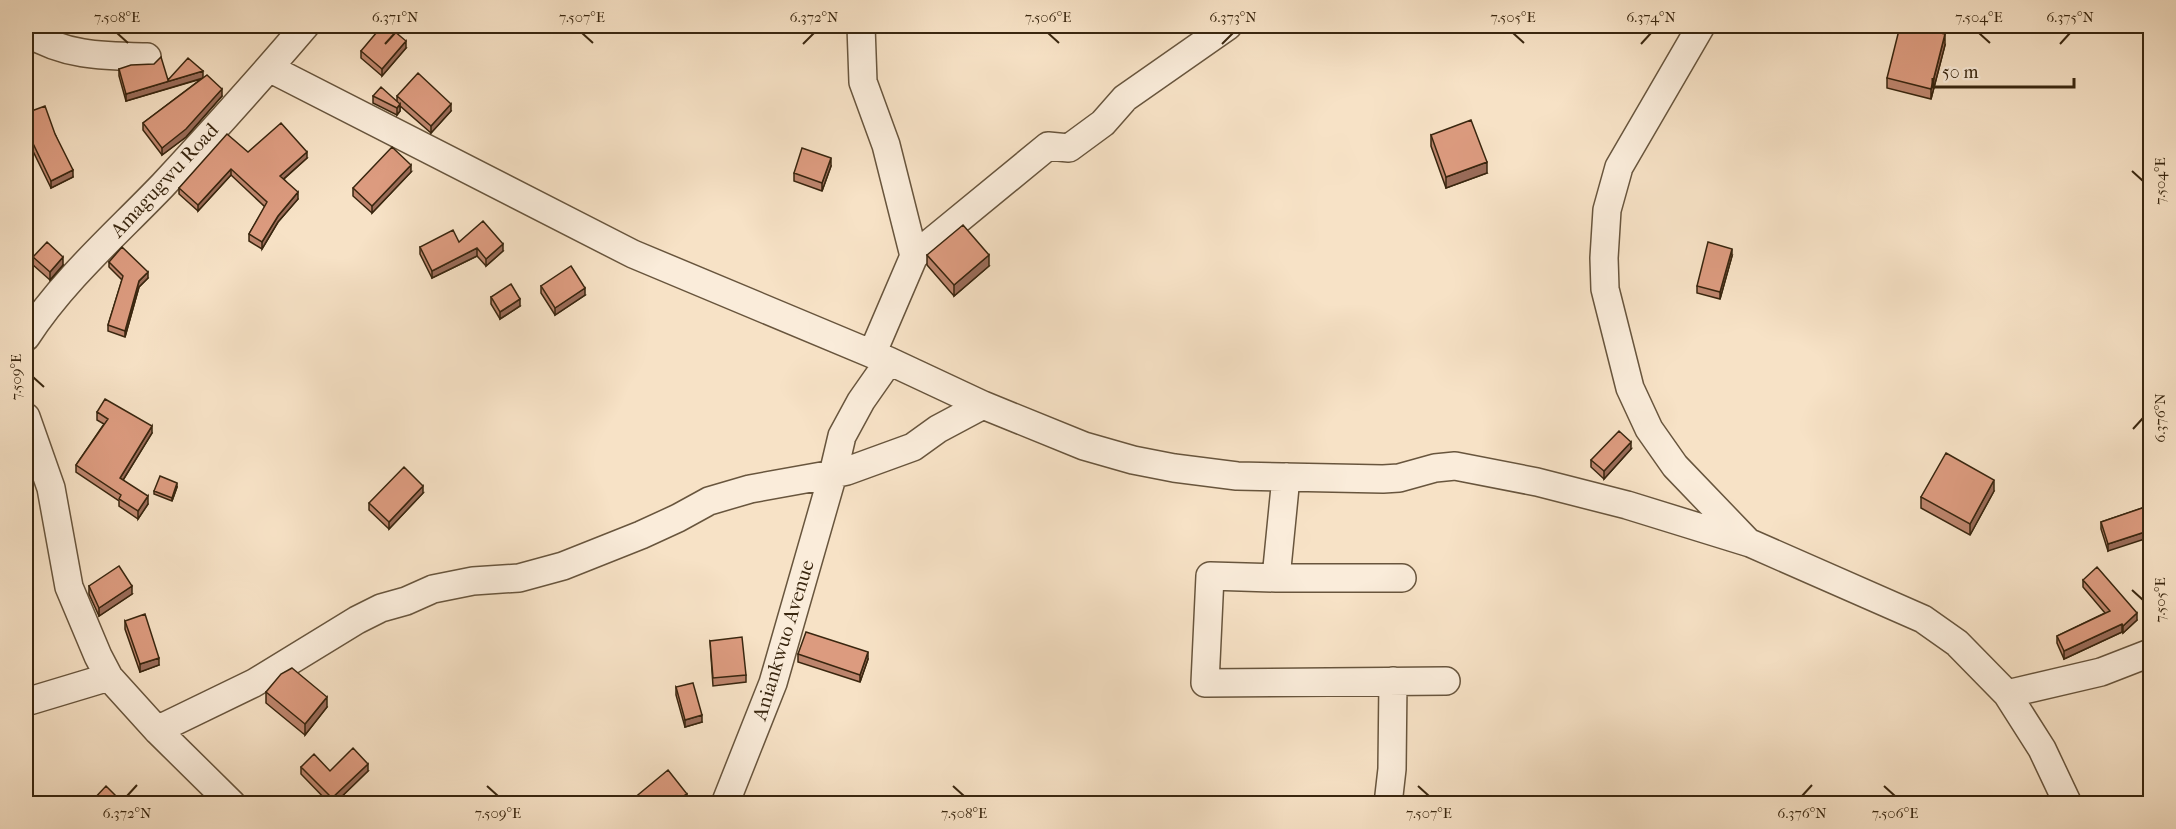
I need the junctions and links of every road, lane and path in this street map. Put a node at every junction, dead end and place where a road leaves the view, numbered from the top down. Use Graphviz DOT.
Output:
graph roads {
  1 [pos="305,26"];
  2 [pos="861,26"];
  3 [pos="1228,26"];
  4 [pos="1701,26"];
  5 [pos="26,32"];
  6 [pos="147,57"];
  7 [pos="269,68"];
  8 [pos="914,256"];
  9 [pos="26,337"];
  10 [pos="881,357"];
  11 [pos="983,405"];
  12 [pos="26,417"];
  13 [pos="833,474"];
  14 [pos="1286,477"];
  15 [pos="1750,543"];
  16 [pos="1276,578"];
  17 [pos="1402,578"];
  18 [pos="2151,653"];
  19 [pos="110,677"];
  20 [pos="1393,681"];
  21 [pos="1446,681"];
  22 [pos="2007,694"];
  23 [pos="26,702"];
  24 [pos="158,730"];
  25 [pos="232,804"];
  26 [pos="726,804"];
  27 [pos="1388,804"];
  28 [pos="2068,804"];
  1 -- 7 [label="street, Amagugwu Road"];
  2 -- 8 [label="street"];
  3 -- 8 [label="street"];
  4 -- 15 [label="street"];
  5 -- 6 [label="street"];
  7 -- 9 [label="street, Amagugwu Road"];
  7 -- 10 [label="street"];
  8 -- 10 [label="street, Aniankwuo Avenue"];
  10 -- 11 [label="street"];
  10 -- 13 [label="street, Aniankwuo Avenue"];
  11 -- 13 [label="street"];
  11 -- 14 [label="street"];
  12 -- 19 [label="street"];
  13 -- 24 [label="street"];
  13 -- 26 [label="street, Aniankwuo Avenue"];
  14 -- 15 [label="street"];
  14 -- 16 [label="street"];
  15 -- 22 [label="street"];
  16 -- 17 [label="street"];
  16 -- 20 [label="street"];
  18 -- 22 [label="street"];
  19 -- 23 [label="street"];
  19 -- 24 [label="street"];
  20 -- 21 [label="street"];
  20 -- 27 [label="street"];
  22 -- 28 [label="street"];
  24 -- 25 [label="street"];
}
